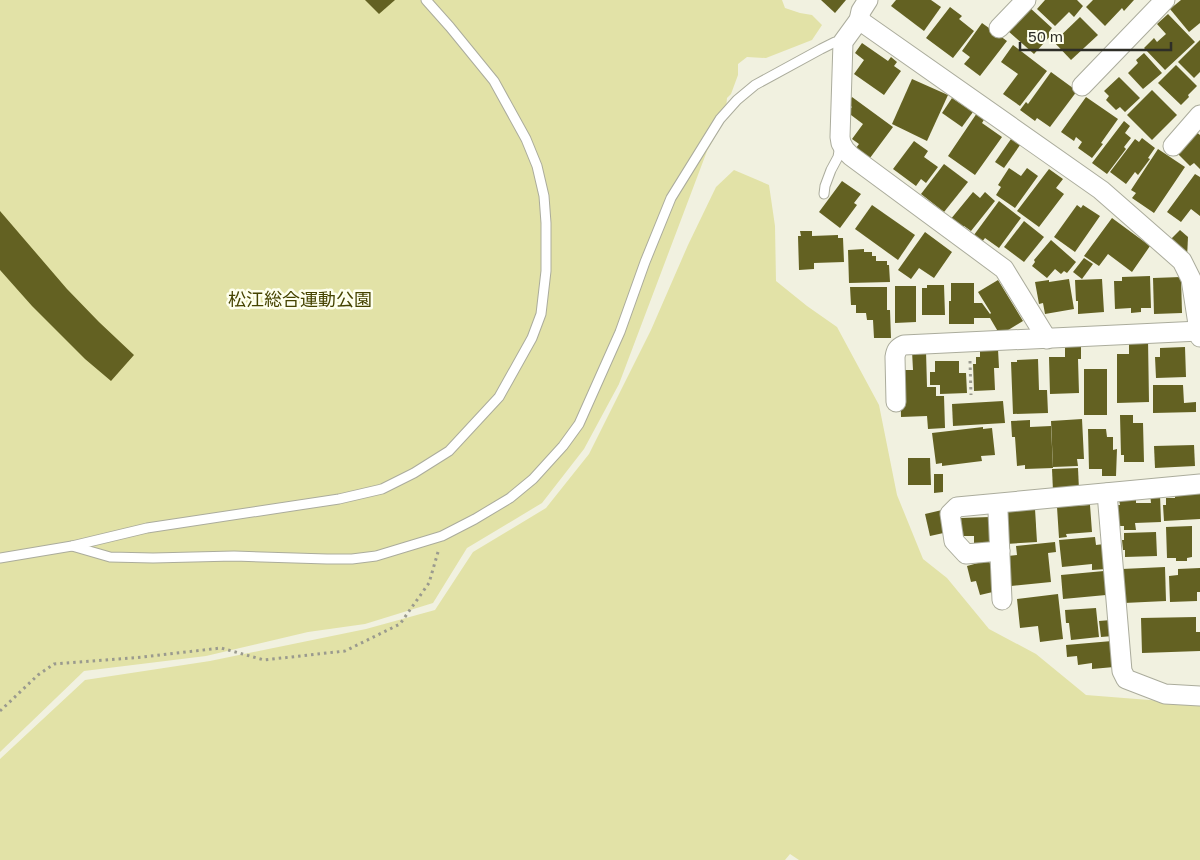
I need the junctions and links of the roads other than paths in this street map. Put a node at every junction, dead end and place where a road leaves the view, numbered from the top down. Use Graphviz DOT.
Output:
graph roads {
  1 [pos="426,0"];
  2 [pos="868,0"];
  3 [pos="1026,0"];
  4 [pos="1165,0"];
  5 [pos="859,20"];
  6 [pos="999,28"];
  7 [pos="843,42"];
  8 [pos="1082,86"];
  9 [pos="1200,115"];
  10 [pos="841,142"];
  11 [pos="1172,146"];
  12 [pos="824,194"];
  13 [pos="1200,331"];
  14 [pos="1200,337"];
  15 [pos="1048,339"];
  16 [pos="896,402"];
  17 [pos="1200,484"];
  18 [pos="1107,493"];
  19 [pos="998,512"];
  20 [pos="72,546"];
  21 [pos="1000,551"];
  22 [pos="0,558"];
  23 [pos="1002,600"];
  24 [pos="1200,696"];
  1 -- 20 [label="lane"];
  2 -- 5 [label="street"];
  3 -- 6 [label="street"];
  4 -- 8 [label="street"];
  5 -- 7 [label="street"];
  5 -- 13 [label="street"];
  7 -- 10 [label="street"];
  7 -- 20 [label="lane"];
  9 -- 11 [label="street"];
  10 -- 12 [label="lane"];
  10 -- 15 [label="street"];
  13 -- 14 [label="street"];
  13 -- 15 [label="street"];
  15 -- 16 [label="street"];
  17 -- 18 [label="street"];
  18 -- 21 [label="street"];
  18 -- 24 [label="street"];
  19 -- 21 [label="street"];
  20 -- 22 [label="lane"];
  21 -- 23 [label="street"];
}
